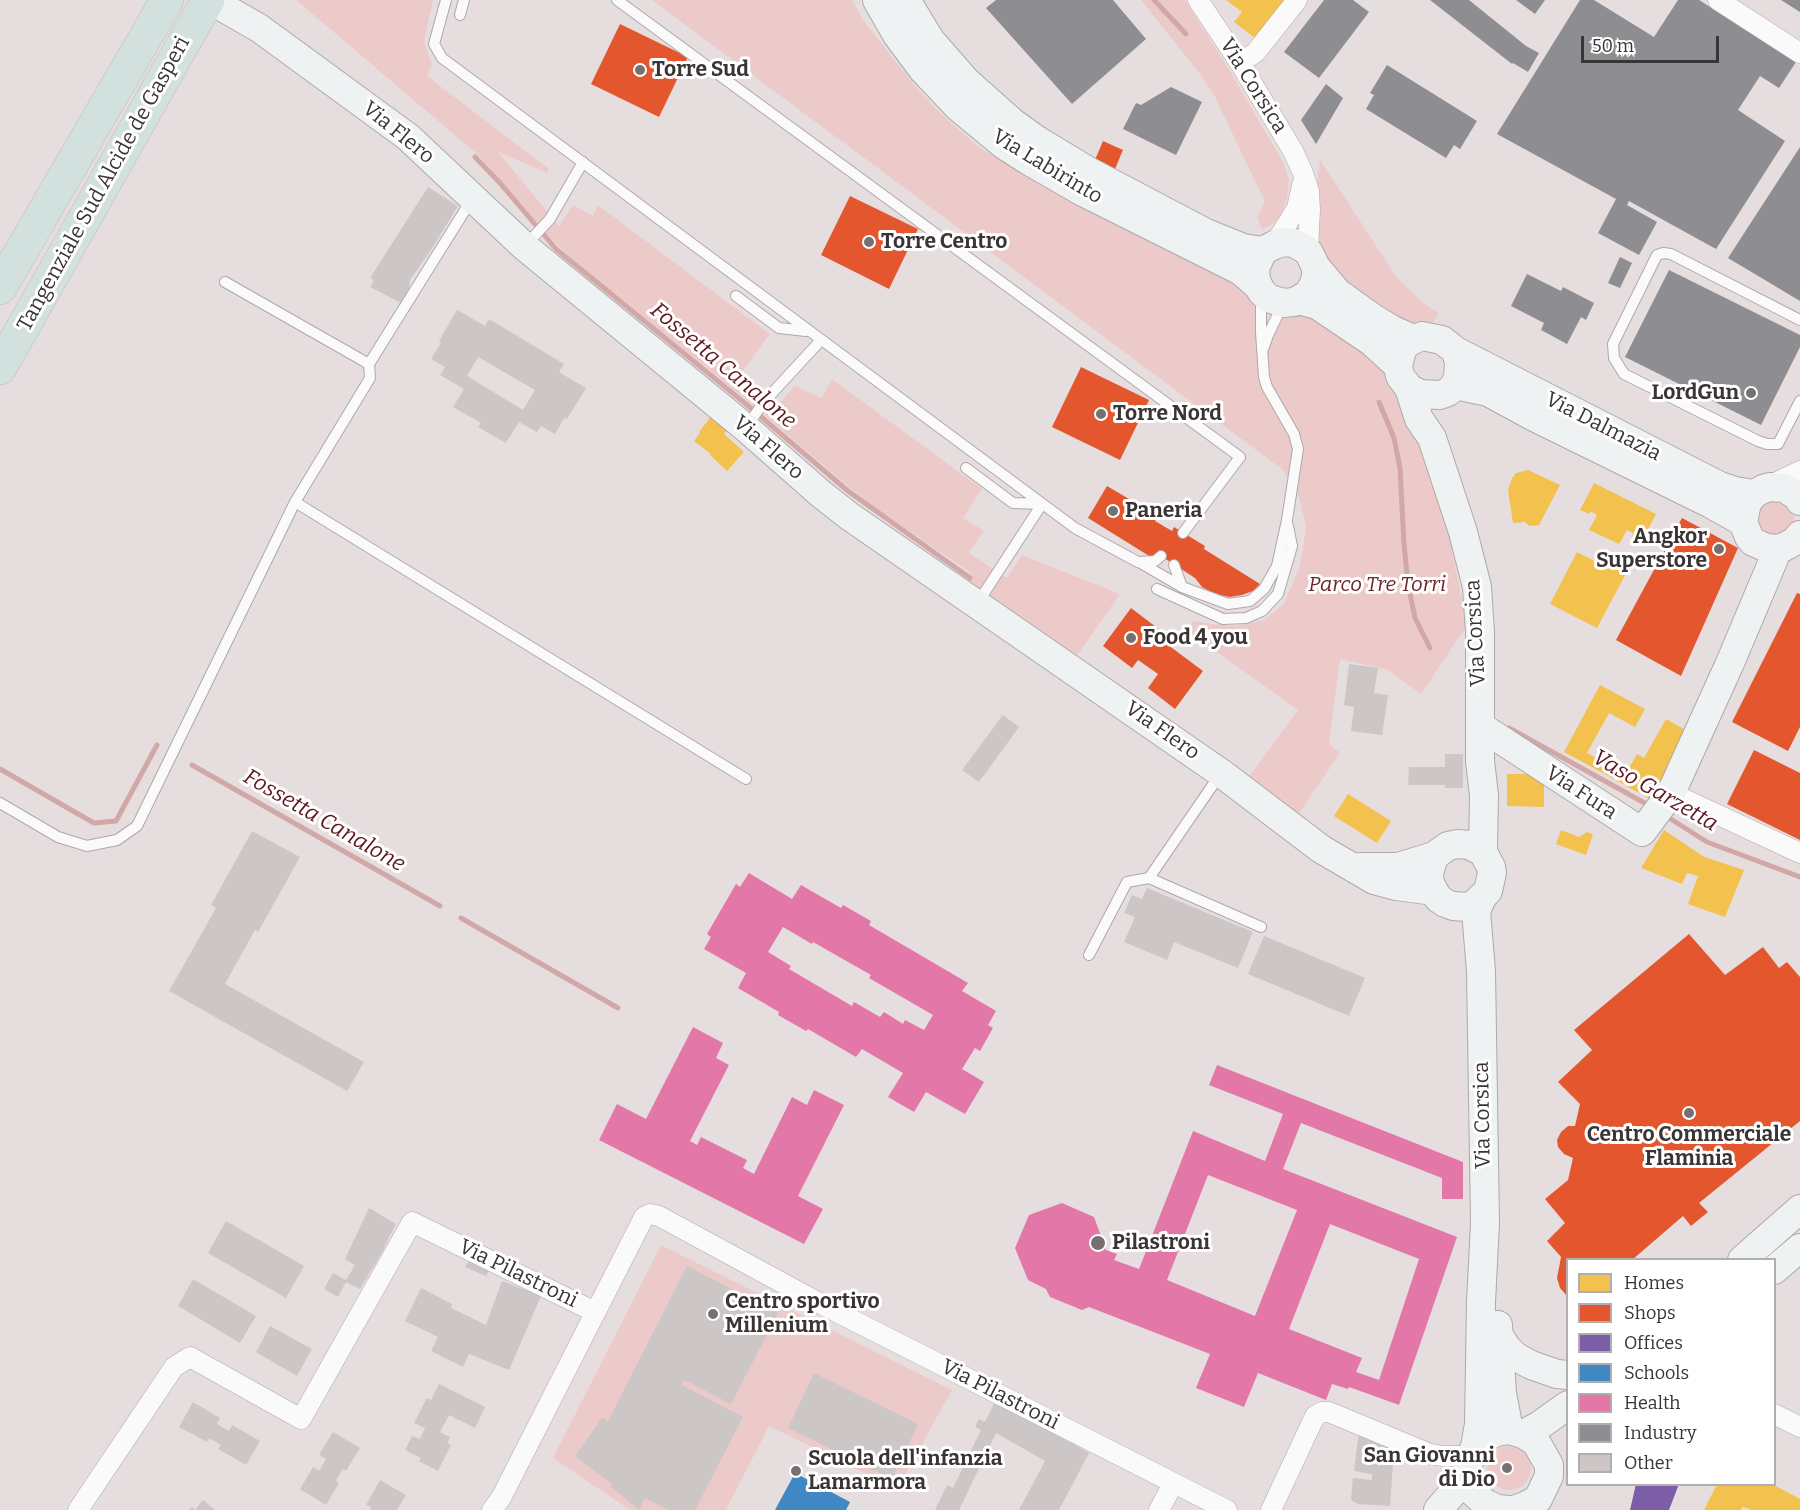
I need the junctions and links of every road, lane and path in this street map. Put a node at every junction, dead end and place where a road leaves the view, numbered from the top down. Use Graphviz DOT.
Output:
graph roads {
  1 [pos="167,0"];
  2 [pos="209,0"];
  3 [pos="446,0"];
  4 [pos="464,0"];
  5 [pos="617,0"];
  6 [pos="877,0"];
  7 [pos="906,0"];
  8 [pos="1198,0"];
  9 [pos="1297,0"];
  10 [pos="1718,0"];
  11 [pos="460,15"];
  12 [pos="1800,53"];
  13 [pos="1240,63"];
  14 [pos="583,162"];
  15 [pos="1303,173"];
  16 [pos="472,199"];
  17 [pos="525,247"];
  18 [pos="1268,248"];
  19 [pos="1312,259"];
  20 [pos="225,282"];
  21 [pos="0,288"];
  22 [pos="1275,295"];
  23 [pos="736,296"];
  24 [pos="1800,320"];
  25 [pos="809,331"];
  26 [pos="1413,339"];
  27 [pos="821,340"];
  28 [pos="1456,351"];
  29 [pos="1262,356"];
  30 [pos="2,364"];
  31 [pos="369,364"];
  32 [pos="1404,377"];
  33 [pos="1448,390"];
  34 [pos="1800,401"];
  35 [pos="746,428"];
  36 [pos="1432,438"];
  37 [pos="966,468"];
  38 [pos="1800,471"];
  39 [pos="1759,491"];
  40 [pos="1800,501"];
  41 [pos="295,502"];
  42 [pos="1042,504"];
  43 [pos="1287,520"];
  44 [pos="1183,533"];
  45 [pos="1777,540"];
  46 [pos="1161,556"];
  47 [pos="1138,561"];
  48 [pos="1174,565"];
  49 [pos="1182,587"];
  50 [pos="1157,589"];
  51 [pos="984,594"];
  52 [pos="1480,726"];
  53 [pos="1480,761"];
  54 [pos="1221,773"];
  55 [pos="746,779"];
  56 [pos="0,803"];
  57 [pos="1662,805"];
  58 [pos="1441,851"];
  59 [pos="1483,852"];
  60 [pos="1800,853"];
  61 [pos="1349,866"];
  62 [pos="1149,878"];
  63 [pos="1439,897"];
  64 [pos="1482,898"];
  65 [pos="1261,927"];
  66 [pos="1089,955"];
  67 [pos="1481,971"];
  68 [pos="1800,1209"];
  69 [pos="1485,1223"];
  70 [pos="1800,1248"];
  71 [pos="1744,1258"];
  72 [pos="1776,1268"];
  73 [pos="595,1312"];
  74 [pos="1498,1334"];
  75 [pos="1566,1375"];
  76 [pos="1566,1406"];
  77 [pos="1776,1414"];
  78 [pos="1800,1427"];
  79 [pos="1516,1432"];
  80 [pos="1566,1456"];
  81 [pos="1471,1462"];
  82 [pos="1173,1484"];
  83 [pos="1547,1490"];
  84 [pos="1498,1509"];
  85 [pos="78,1510"];
  86 [pos="492,1510"];
  87 [pos="1159,1510"];
  88 [pos="1227,1510"];
  89 [pos="1271,1510"];
  90 [pos="1438,1510"];
  1 -- 21 [label="highway, Tangenziale Sud Alcide de Gasperi"];
  2 -- 16 [label="main road, Via Flero"];
  2 -- 30 [label="highway, Tangenziale Sud Alcide de Gasperi"];
  3 -- 14 [label="lane"];
  4 -- 11 [label="lane"];
  5 -- 44 [label="lane"];
  6 -- 22 [label="main road, Via Labirinto"];
  7 -- 18 [label="main road, Via Labirinto"];
  8 -- 13 [label="street, Via Corsica"];
  9 -- 13 [label="street"];
  10 -- 12 [label="street"];
  13 -- 15 [label="street, Via Corsica"];
  14 -- 17 [label="lane"];
  14 -- 25 [label="lane"];
  15 -- 18 [label="street"];
  15 -- 19 [label="street, Via Corsica"];
  16 -- 17 [label="main road, Via Flero"];
  16 -- 31 [label="lane"];
  17 -- 35 [label="main road, Via Flero"];
  18 -- 19 [label="main road"];
  18 -- 22 [label="main road"];
  19 -- 22 [label="main road, Via Corsica"];
  19 -- 26 [label="main road"];
  20 -- 31 [label="lane"];
  22 -- 29 [label="lane"];
  22 -- 29 [label="lane"];
  22 -- 32 [label="main road, Via Corsica"];
  23 -- 25 [label="lane"];
  24 -- 34 [label="lane"];
  25 -- 27 [label="lane"];
  26 -- 28 [label="main road"];
  26 -- 32 [label="main road"];
  27 -- 35 [label="lane"];
  27 -- 42 [label="lane"];
  28 -- 33 [label="main road, Via Corsica"];
  28 -- 39 [label="main road, Via Dalmazia"];
  29 -- 43 [label="lane"];
  31 -- 41 [label="lane"];
  32 -- 33 [label="main road"];
  32 -- 36 [label="main road, Via Corsica"];
  33 -- 36 [label="main road, Via Corsica"];
  33 -- 45 [label="main road, Via Dalmazia"];
  35 -- 51 [label="main road, Via Flero"];
  36 -- 52 [label="main road, Via Corsica"];
  37 -- 42 [label="lane"];
  38 -- 39 [label="street"];
  39 -- 40 [label="main road, Via Dalmazia"];
  39 -- 45 [label="main road"];
  41 -- 55 [label="lane"];
  41 -- 56 [label="lane"];
  42 -- 47 [label="lane"];
  42 -- 51 [label="lane"];
  43 -- 49 [label="lane"];
  43 -- 50 [label="lane"];
  45 -- 57 [label="main road"];
  46 -- 47 [label="lane"];
  47 -- 49 [label="lane"];
  48 -- 49 [label="lane"];
  51 -- 54 [label="main road, Via Flero"];
  52 -- 53 [label="main road, Via Corsica"];
  52 -- 57 [label="main road, Via Fura"];
  53 -- 58 [label="main road, Via Corsica"];
  53 -- 59 [label="main road, Via Corsica"];
  54 -- 61 [label="main road, Via Flero"];
  54 -- 62 [label="lane"];
  57 -- 60 [label="street"];
  58 -- 59 [label="main road"];
  58 -- 61 [label="main road"];
  58 -- 63 [label="main road"];
  59 -- 64 [label="main road, Via Corsica"];
  61 -- 63 [label="main road, Via Flero"];
  62 -- 65 [label="lane"];
  62 -- 66 [label="lane"];
  63 -- 64 [label="main road"];
  63 -- 67 [label="main road, Via Corsica"];
  64 -- 67 [label="main road, Via Corsica"];
  67 -- 69 [label="main road, Via Corsica"];
  68 -- 71 [label="main road"];
  69 -- 74 [label="main road, Via Corsica"];
  69 -- 81 [label="main road, Via Corsica"];
  70 -- 72 [label="main road"];
  73 -- 82 [label="street, Via Pilastroni"];
  73 -- 85 [label="street, Via Pilastroni"];
  73 -- 86 [label="street"];
  74 -- 75 [label="main road"];
  74 -- 79 [label="main road, Via Corsica"];
  76 -- 79 [label="main road"];
  77 -- 78 [label="street"];
  79 -- 81 [label="main road"];
  79 -- 83 [label="main road"];
  80 -- 83 [label="main road"];
  81 -- 84 [label="main road"];
  81 -- 89 [label="street"];
  81 -- 90 [label="main road"];
  82 -- 87 [label="street"];
  82 -- 88 [label="street, Via Pilastroni"];
  83 -- 84 [label="main road"];
}
